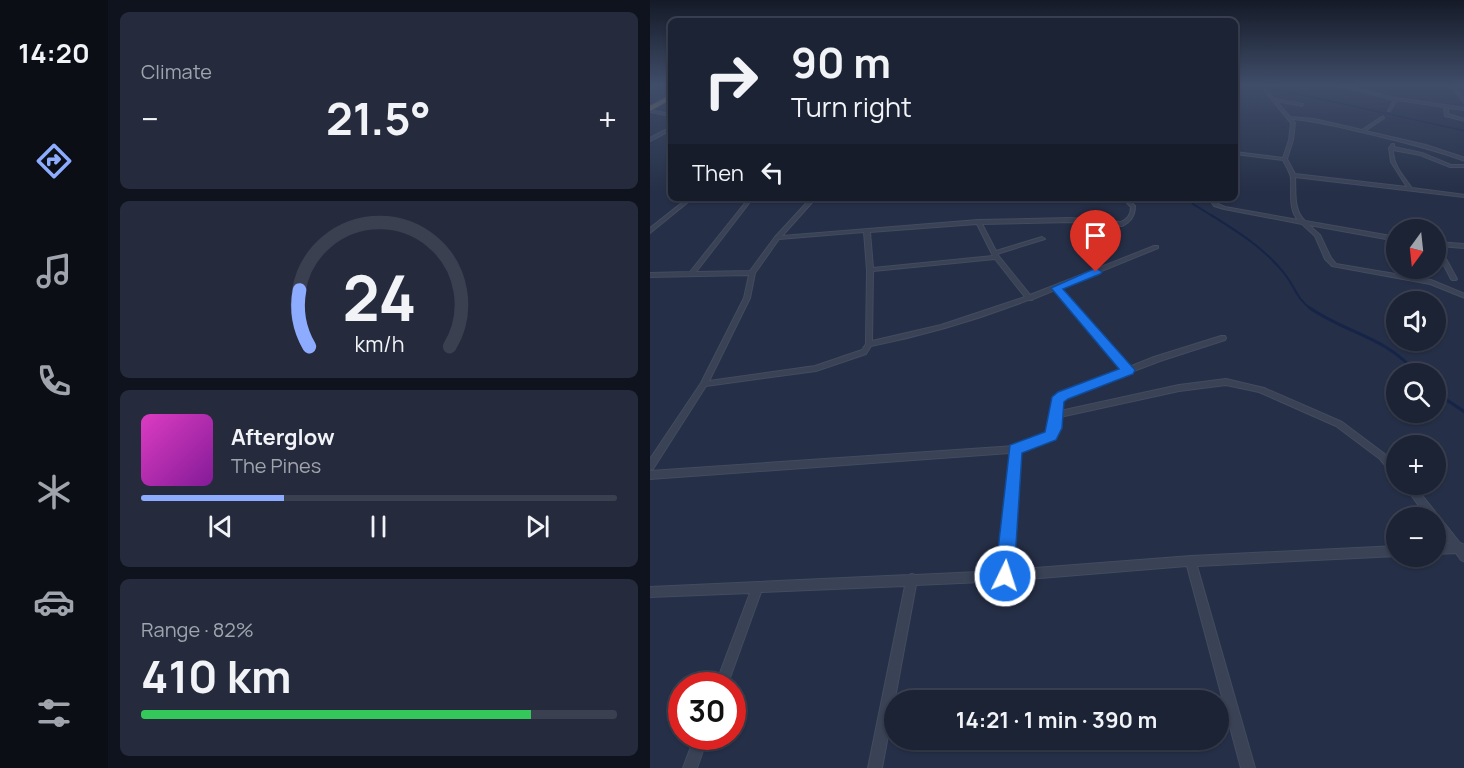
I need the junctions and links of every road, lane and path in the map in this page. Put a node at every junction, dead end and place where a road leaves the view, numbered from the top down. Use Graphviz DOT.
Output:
graph roads {
  1 [pos="1291,121"];
  2 [pos="1317,121"];
  3 [pos="1377,121"];
  4 [pos="668,130"];
  5 [pos="1362,131"];
  6 [pos="1396,139"];
  7 [pos="650,140"];
  8 [pos="1391,148"];
  9 [pos="1238,153"];
  10 [pos="1285,159"];
  11 [pos="1464,160"];
  12 [pos="1464,166"];
  13 [pos="1293,175"];
  14 [pos="1410,189"];
  15 [pos="1464,196"];
  16 [pos="687,201"];
  17 [pos="749,201"];
  18 [pos="811,201"];
  19 [pos="1213,201"];
  20 [pos="1129,203"];
  21 [pos="1301,220"];
  22 [pos="978,222"];
  23 [pos="651,230"];
  24 [pos="867,231"];
  25 [pos="1386,237"];
  26 [pos="777,238"];
  27 [pos="1042,239"];
  28 [pos="1446,245"];
  29 [pos="1464,246"];
  30 [pos="1156,247"];
  31 [pos="995,255"];
  32 [pos="1446,264"];
  33 [pos="870,270"];
  34 [pos="752,273"];
  35 [pos="650,275"];
  36 [pos="690,275"];
  37 [pos="1454,279"];
  38 [pos="1056,288"];
  39 [pos="1464,296"];
  40 [pos="1030,299"];
  41 [pos="1223,338"];
  42 [pos="869,344"];
  43 [pos="1128,370"];
  44 [pos="704,384"];
  45 [pos="1055,415"];
  46 [pos="1015,450"];
  47 [pos="1386,460"];
  48 [pos="650,466"];
  49 [pos="650,475"];
  50 [pos="1416,495"];
  51 [pos="1425,507"];
  52 [pos="1446,532"];
  53 [pos="1446,550"];
  54 [pos="1463,551"];
  55 [pos="1386,552"];
  56 [pos="1192,561"];
  57 [pos="1005,576"];
  58 [pos="912,579"];
  59 [pos="757,588"];
  60 [pos="650,592"];
  61 [pos="726,672"];
  62 [pos="697,750"];
  63 [pos="690,768"];
  64 [pos="875,768"];
  65 [pos="1248,768"];
  1 -- 10 [label="street"];
  2 -- 5 [label="street"];
  3 -- 5 [label="street"];
  4 -- 7 [label="street"];
  5 -- 6 [label="street"];
  6 -- 8 [label="street"];
  6 -- 11 [label="street"];
  8 -- 12 [label="street"];
  8 -- 14 [label="street"];
  9 -- 10 [label="street"];
  10 -- 13 [label="street"];
  13 -- 14 [label="street"];
  13 -- 21 [label="street"];
  14 -- 15 [label="street"];
  16 -- 23 [label="street"];
  17 -- 36 [label="street"];
  18 -- 26 [label="street"];
  19 -- 21 [label="street"];
  20 -- 22 [label="street"];
  21 -- 25 [label="street"];
  21 -- 39 [label="street"];
  22 -- 24 [label="street"];
  22 -- 31 [label="street"];
  24 -- 26 [label="street"];
  24 -- 33 [label="street"];
  26 -- 34 [label="street"];
  27 -- 31 [label="street"];
  28 -- 29 [label="street"];
  30 -- 38 [label="street"];
  31 -- 33 [label="street"];
  31 -- 40 [label="street"];
  32 -- 37 [label="street"];
  33 -- 42 [label="street"];
  34 -- 36 [label="street"];
  34 -- 44 [label="street"];
  35 -- 36 [label="street"];
  38 -- 40 [label="street"];
  38 -- 43 [label="street"];
  40 -- 42 [label="street"];
  41 -- 43 [label="street"];
  42 -- 44 [label="street"];
  43 -- 45 [label="street"];
  44 -- 48 [label="street"];
  45 -- 46 [label="street"];
  45 -- 47 [label="street"];
  46 -- 49 [label="street"];
  46 -- 57 [label="street"];
  50 -- 51 [label="street"];
  52 -- 54 [label="street"];
  53 -- 54 [label="street"];
  55 -- 56 [label="street"];
  56 -- 57 [label="street"];
  56 -- 65 [label="street"];
  57 -- 58 [label="street"];
  58 -- 59 [label="street"];
  58 -- 64 [label="street"];
  59 -- 60 [label="street"];
  59 -- 61 [label="street"];
  62 -- 63 [label="street"];
}
